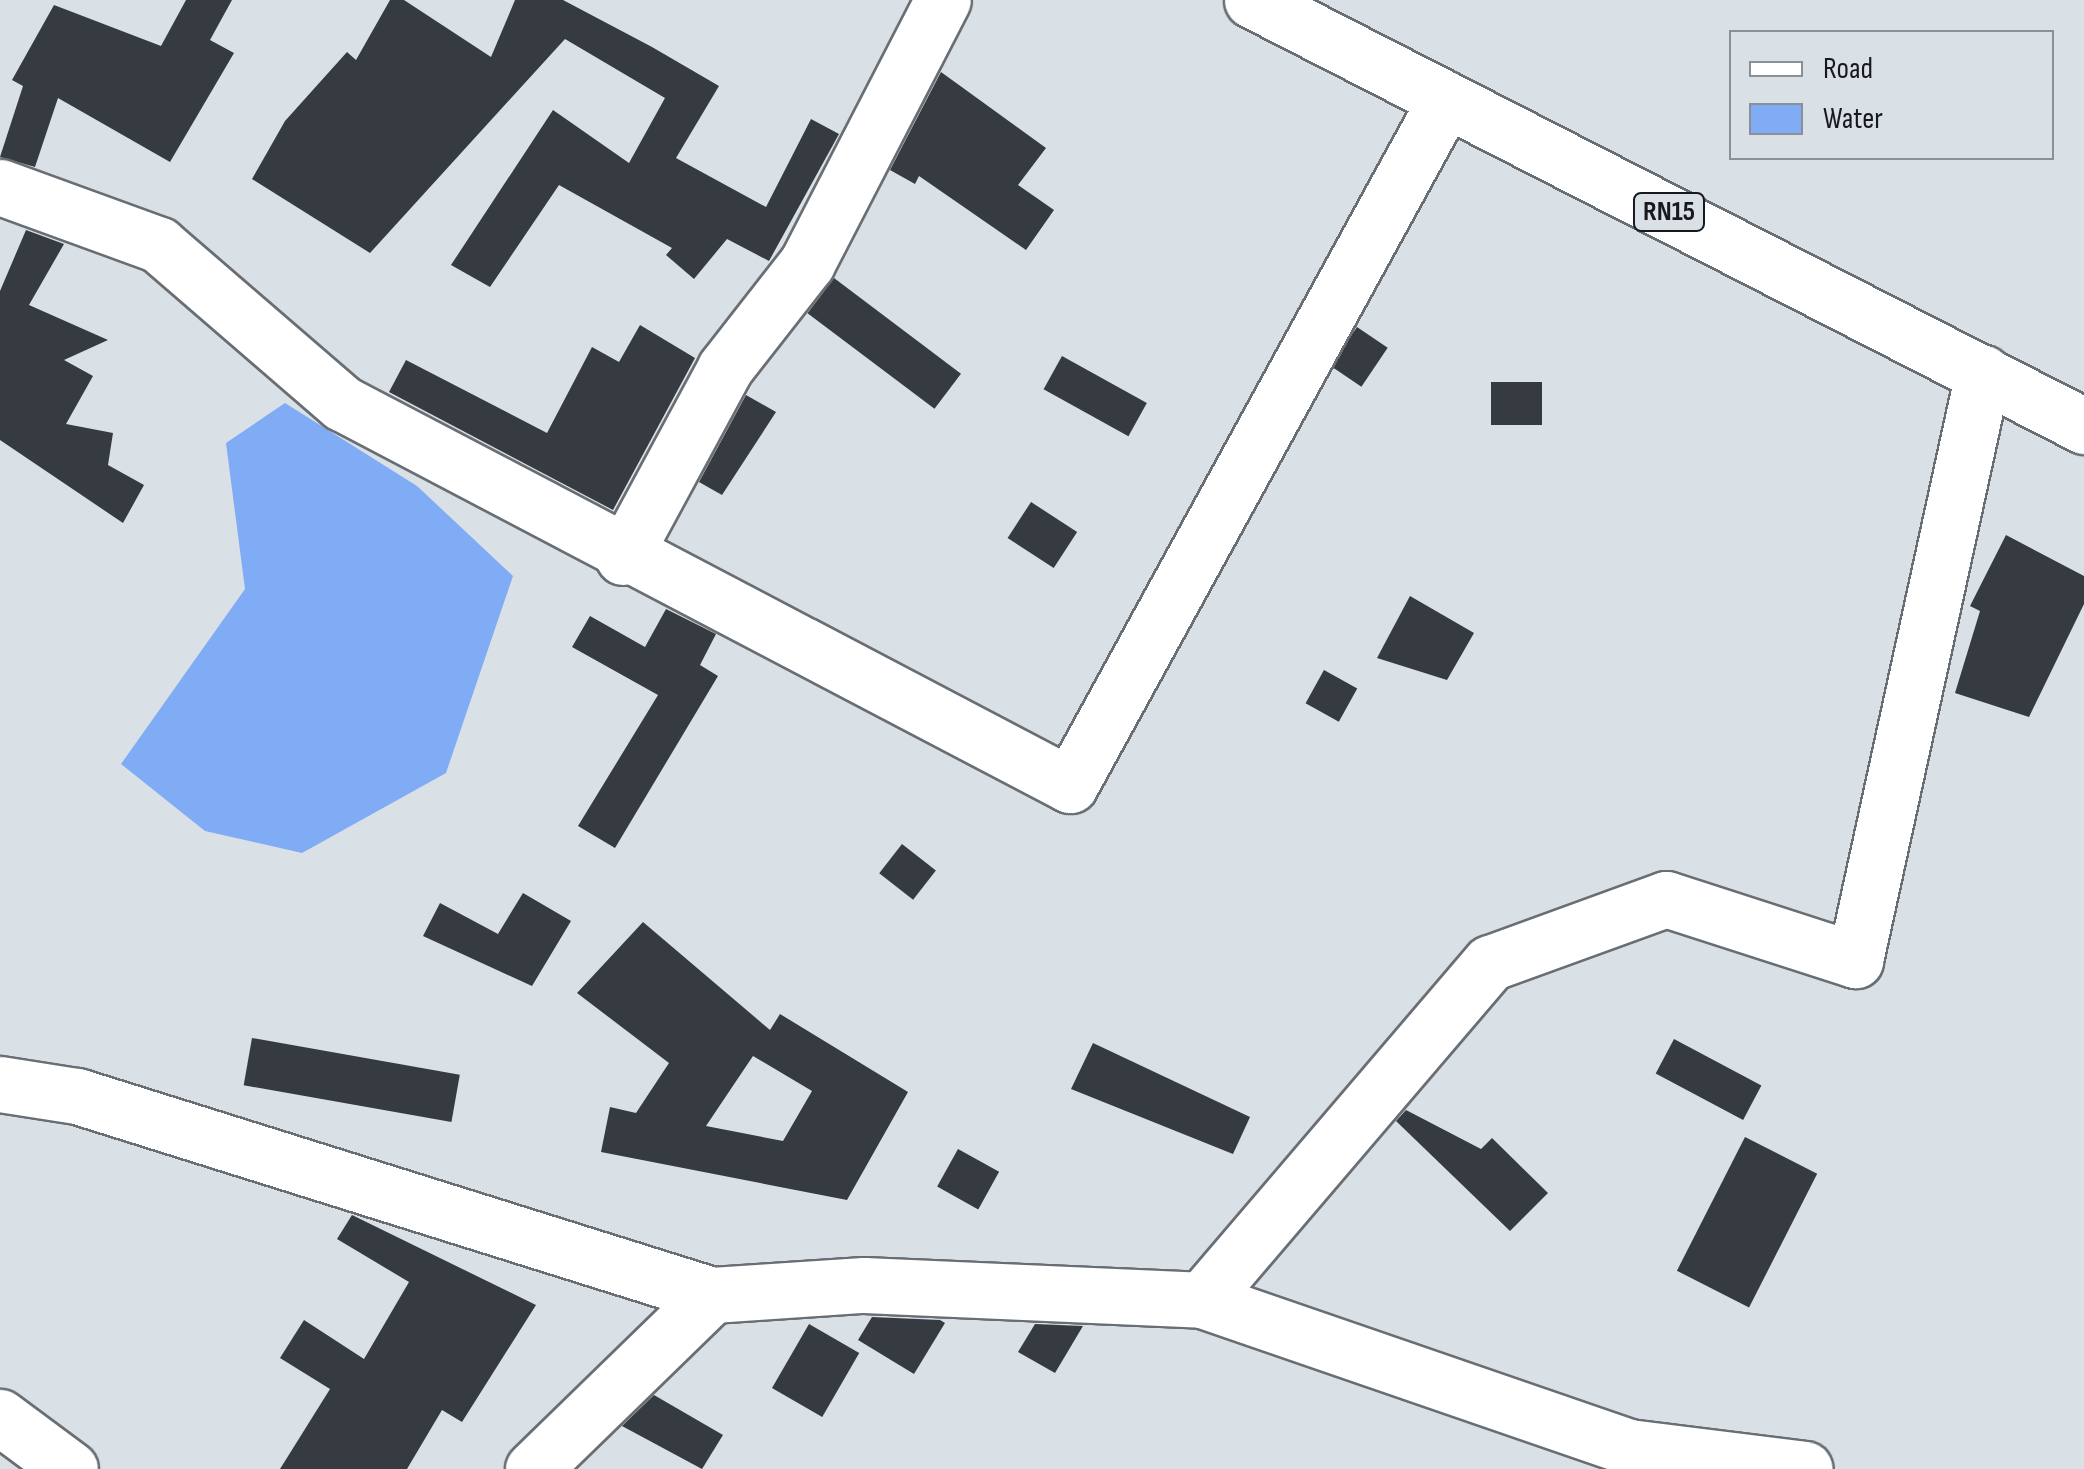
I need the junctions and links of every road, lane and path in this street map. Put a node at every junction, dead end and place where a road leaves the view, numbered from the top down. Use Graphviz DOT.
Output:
graph roads {
  1 [pos="943,0"];
  2 [pos="1252,0"];
  3 [pos="1446,99"];
  4 [pos="0,187"];
  5 [pos="1982,373"];
  6 [pos="2084,426"];
  7 [pos="623,557"];
  8 [pos="0,1084"];
  9 [pos="712,1295"];
  10 [pos="1202,1300"];
  11 [pos="0,1417"];
  12 [pos="70,1469"];
  13 [pos="533,1469"];
  14 [pos="1805,1469"];
  1 -- 7 [label="street"];
  2 -- 3 [label="street, RN15"];
  3 -- 5 [label="street, RN15"];
  3 -- 7 [label="street"];
  4 -- 7 [label="street"];
  5 -- 6 [label="street, RN15"];
  5 -- 10 [label="street"];
  8 -- 9 [label="street"];
  9 -- 10 [label="street"];
  9 -- 13 [label="street"];
  10 -- 14 [label="street"];
  11 -- 12 [label="street"];
}
